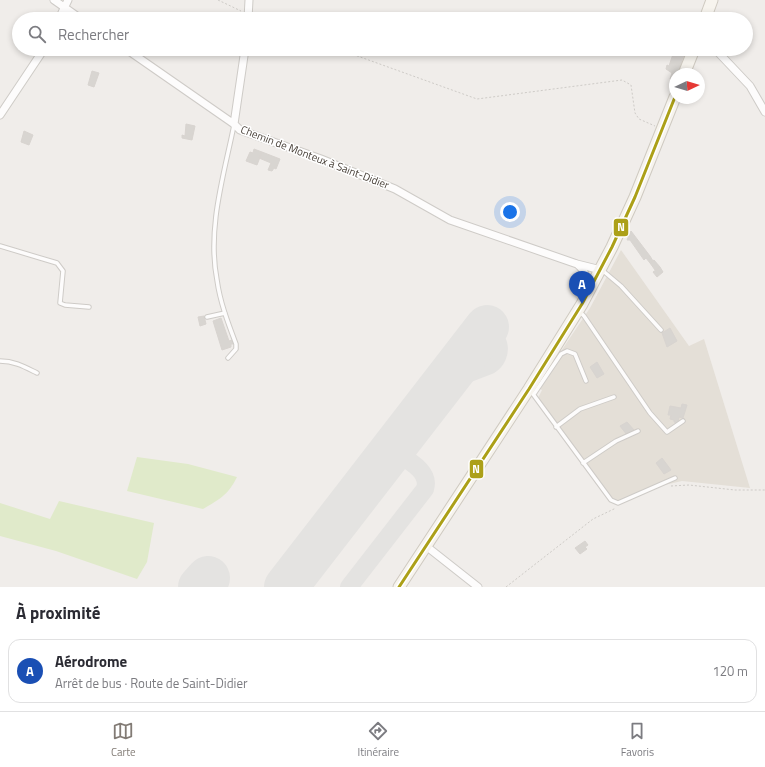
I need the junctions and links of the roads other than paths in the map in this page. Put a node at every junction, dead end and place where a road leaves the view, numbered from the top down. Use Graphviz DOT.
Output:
graph roads {
  1 [pos="54,0"];
  2 [pos="68,0"];
  3 [pos="249,0"];
  4 [pos="712,0"];
  5 [pos="64,8"];
  6 [pos="62,12"];
  7 [pos="70,12"];
  8 [pos="248,12"];
  9 [pos="708,12"];
  10 [pos="39,56"];
  11 [pos="136,56"];
  12 [pos="244,56"];
  13 [pos="691,56"];
  14 [pos="722,56"];
  15 [pos="686,68"];
  16 [pos="672,104"];
  17 [pos="765,112"];
  18 [pos="0,115"];
  19 [pos="234,124"];
  20 [pos="0,246"];
  21 [pos="579,266"];
  22 [pos="599,272"];
  23 [pos="588,292"];
  24 [pos="89,307"];
  25 [pos="578,311"];
  26 [pos="225,313"];
  27 [pos="208,317"];
  28 [pos="661,330"];
  29 [pos="228,358"];
  30 [pos="0,361"];
  31 [pos="37,373"];
  32 [pos="586,381"];
  33 [pos="531,392"];
  34 [pos="614,398"];
  35 [pos="683,421"];
  36 [pos="556,427"];
  37 [pos="638,431"];
  38 [pos="583,463"];
  39 [pos="675,478"];
  40 [pos="426,546"];
  41 [pos="399,587"];
  42 [pos="478,587"];
  1 -- 5 [label="street"];
  2 -- 5 [label="street"];
  3 -- 8 [label="street"];
  4 -- 9 [label="main road"];
  5 -- 6 [label="street"];
  5 -- 7 [label="street"];
  10 -- 18 [label="street"];
  11 -- 19 [label="street"];
  12 -- 19 [label="street, Chemin de Monteux à Saint-Didier"];
  13 -- 15 [label="main road"];
  14 -- 17 [label="street"];
  16 -- 22 [label="main road"];
  19 -- 21 [label="street, Chemin de Monteux à Saint-Didier"];
  19 -- 26 [label="lane"];
  20 -- 24 [label="lane"];
  21 -- 22 [label="street, Chemin de Monteux à Saint-Didier"];
  21 -- 23 [label="street"];
  22 -- 23 [label="main road"];
  22 -- 28 [label="lane"];
  23 -- 25 [label="main road"];
  25 -- 33 [label="main road"];
  25 -- 35 [label="lane"];
  26 -- 27 [label="lane"];
  26 -- 29 [label="lane"];
  30 -- 31 [label="lane"];
  32 -- 33 [label="lane"];
  33 -- 36 [label="lane"];
  33 -- 40 [label="main road"];
  34 -- 36 [label="lane"];
  36 -- 38 [label="lane"];
  37 -- 38 [label="lane"];
  38 -- 39 [label="lane"];
  40 -- 41 [label="main road"];
  40 -- 42 [label="street"];
}
